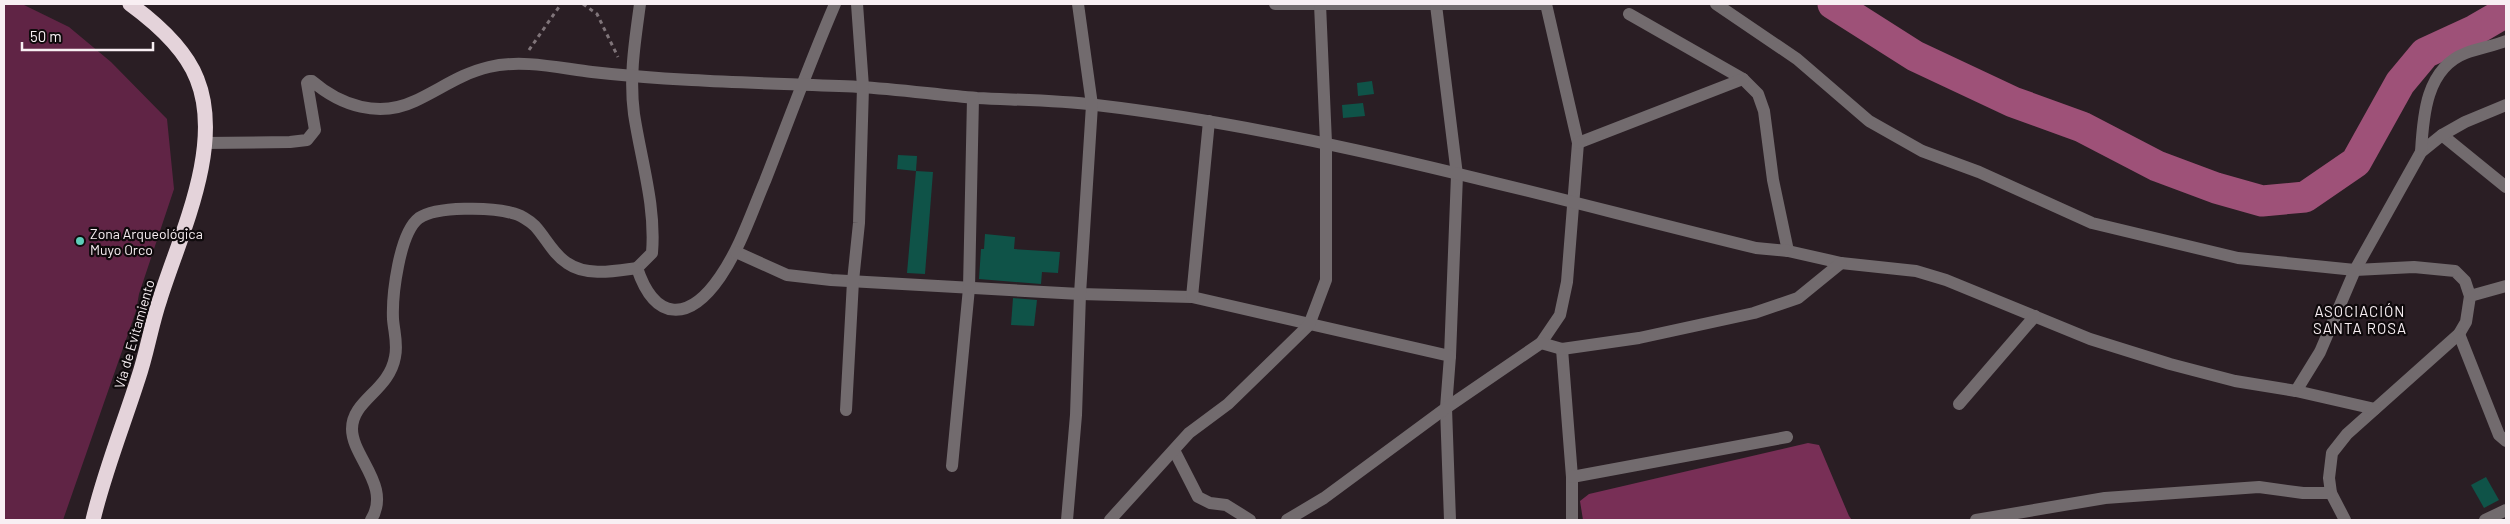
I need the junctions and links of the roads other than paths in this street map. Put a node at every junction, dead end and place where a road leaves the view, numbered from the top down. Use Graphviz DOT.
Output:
graph roads {
  1 [pos="130,4"];
  2 [pos="640,4"];
  3 [pos="835,4"];
  4 [pos="858,4"];
  5 [pos="1078,4"];
  6 [pos="1275,4"];
  7 [pos="1320,4"];
  8 [pos="1546,4"];
  9 [pos="1716,4"];
  10 [pos="1436,5"];
  11 [pos="1629,14"];
  12 [pos="2506,42"];
  13 [pos="630,76"];
  14 [pos="1743,78"];
  15 [pos="803,86"];
  16 [pos="863,88"];
  17 [pos="973,98"];
  18 [pos="1092,104"];
  19 [pos="2506,105"];
  20 [pos="1209,121"];
  21 [pos="2442,135"];
  22 [pos="204,143"];
  23 [pos="1326,143"];
  24 [pos="1578,143"];
  25 [pos="2421,152"];
  26 [pos="1457,175"];
  27 [pos="2506,187"];
  28 [pos="1574,203"];
  29 [pos="1788,251"];
  30 [pos="736,252"];
  31 [pos="1841,263"];
  32 [pos="637,268"];
  33 [pos="2354,270"];
  34 [pos="853,280"];
  35 [pos="2506,286"];
  36 [pos="969,288"];
  37 [pos="1080,294"];
  38 [pos="2470,296"];
  39 [pos="1192,297"];
  40 [pos="2034,316"];
  41 [pos="1309,325"];
  42 [pos="2460,334"];
  43 [pos="1541,343"];
  44 [pos="1562,349"];
  45 [pos="1450,356"];
  46 [pos="2296,391"];
  47 [pos="1959,404"];
  48 [pos="1446,408"];
  49 [pos="2375,409"];
  50 [pos="846,410"];
  51 [pos="1787,437"];
  52 [pos="2506,440"];
  53 [pos="1174,450"];
  54 [pos="952,466"];
  55 [pos="1572,477"];
  56 [pos="2331,493"];
  57 [pos="2506,510"];
  58 [pos="93,520"];
  59 [pos="371,520"];
  60 [pos="1067,520"];
  61 [pos="1110,520"];
  62 [pos="1250,520"];
  63 [pos="1288,520"];
  64 [pos="1450,520"];
  65 [pos="1572,520"];
  66 [pos="1976,520"];
  67 [pos="2344,520"];
  68 [pos="2486,520"];
  1 -- 22 [label="highway, Vía de Evitamiento"];
  2 -- 13 [label="street"];
  3 -- 15 [label="street"];
  4 -- 16 [label="street"];
  5 -- 18 [label="street"];
  6 -- 7 [label="street"];
  7 -- 10 [label="street"];
  7 -- 23 [label="street"];
  8 -- 10 [label="street"];
  8 -- 24 [label="street"];
  9 -- 33 [label="street"];
  10 -- 26 [label="street"];
  11 -- 14 [label="street"];
  12 -- 25 [label="street"];
  13 -- 15 [label="street"];
  13 -- 22 [label="street"];
  13 -- 32 [label="street"];
  14 -- 24 [label="street"];
  14 -- 29 [label="street"];
  15 -- 16 [label="street"];
  15 -- 30 [label="street"];
  16 -- 17 [label="street"];
  16 -- 34 [label="street"];
  17 -- 18 [label="street"];
  17 -- 36 [label="street"];
  18 -- 20 [label="street"];
  18 -- 37 [label="street"];
  19 -- 21 [label="street"];
  20 -- 23 [label="street"];
  20 -- 39 [label="street"];
  21 -- 25 [label="street"];
  21 -- 27 [label="street"];
  22 -- 58 [label="highway, Vía de Evitamiento"];
  23 -- 26 [label="street"];
  23 -- 41 [label="street"];
  24 -- 28 [label="street"];
  25 -- 33 [label="street"];
  26 -- 28 [label="street"];
  26 -- 45 [label="street"];
  28 -- 29 [label="street"];
  28 -- 43 [label="street"];
  29 -- 31 [label="street"];
  30 -- 32 [label="street"];
  30 -- 34 [label="street"];
  31 -- 40 [label="street"];
  31 -- 44 [label="street"];
  32 -- 59 [label="street"];
  33 -- 38 [label="street"];
  33 -- 46 [label="street"];
  34 -- 36 [label="street"];
  34 -- 50 [label="street"];
  35 -- 38 [label="street"];
  36 -- 37 [label="street"];
  36 -- 54 [label="street"];
  37 -- 39 [label="street"];
  37 -- 60 [label="street"];
  38 -- 42 [label="street"];
  39 -- 41 [label="street"];
  40 -- 46 [label="street"];
  40 -- 47 [label="street"];
  41 -- 45 [label="street"];
  41 -- 53 [label="street"];
  42 -- 49 [label="street"];
  42 -- 52 [label="street"];
  43 -- 44 [label="street"];
  43 -- 48 [label="street"];
  44 -- 55 [label="street"];
  45 -- 48 [label="street"];
  46 -- 49 [label="street"];
  48 -- 63 [label="street"];
  48 -- 64 [label="street"];
  49 -- 56 [label="street"];
  51 -- 55 [label="street"];
  53 -- 61 [label="street"];
  53 -- 62 [label="street"];
  55 -- 65 [label="street"];
  56 -- 66 [label="street"];
  56 -- 67 [label="street"];
  57 -- 68 [label="street"];
}
